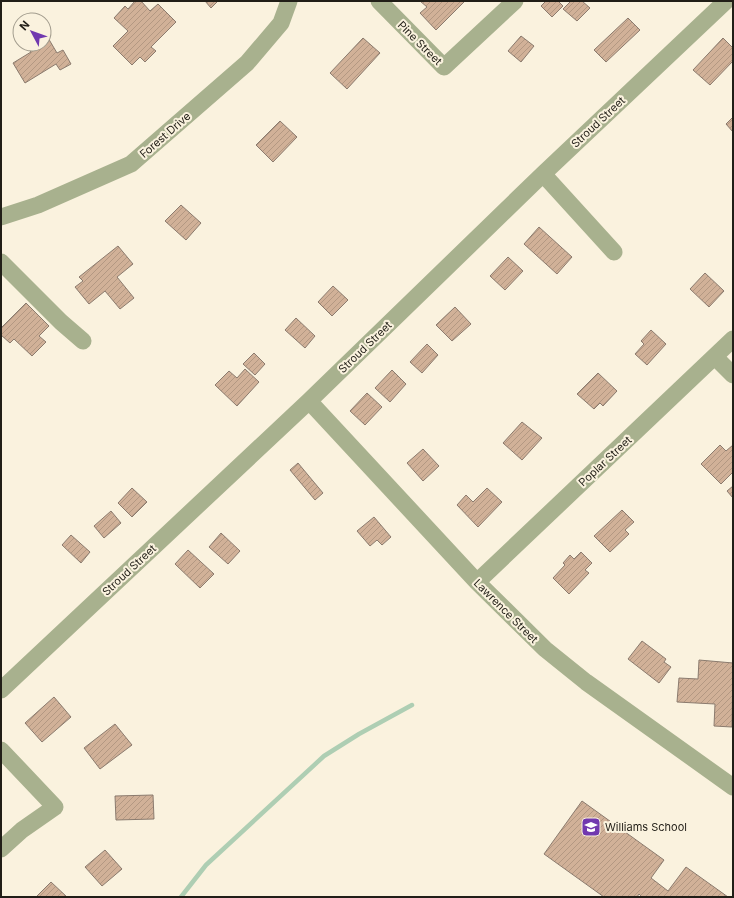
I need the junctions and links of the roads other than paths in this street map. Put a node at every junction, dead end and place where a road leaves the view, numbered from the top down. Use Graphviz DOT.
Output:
graph roads {
  1 [pos="289,1"];
  2 [pos="379,1"];
  3 [pos="515,1"];
  4 [pos="726,1"];
  5 [pos="543,174"];
  6 [pos="1,217"];
  7 [pos="614,252"];
  8 [pos="1,262"];
  9 [pos="733,339"];
  10 [pos="83,341"];
  11 [pos="715,356"];
  12 [pos="733,375"];
  13 [pos="309,401"];
  14 [pos="476,582"];
  15 [pos="1,690"];
  16 [pos="1,750"];
  17 [pos="733,787"];
  18 [pos="1,849"];
  1 -- 6 [label="street, Forest Drive"];
  2 -- 3 [label="street, Pine Street"];
  4 -- 5 [label="street, Stroud Street"];
  5 -- 7 [label="street"];
  5 -- 13 [label="street, Stroud Street"];
  8 -- 10 [label="street"];
  9 -- 11 [label="street, Poplar Street"];
  11 -- 12 [label="street"];
  11 -- 14 [label="street, Poplar Street"];
  13 -- 14 [label="street, Lawrence Street"];
  13 -- 15 [label="street, Stroud Street"];
  14 -- 17 [label="street, Lawrence Street"];
  16 -- 18 [label="street"];
}
